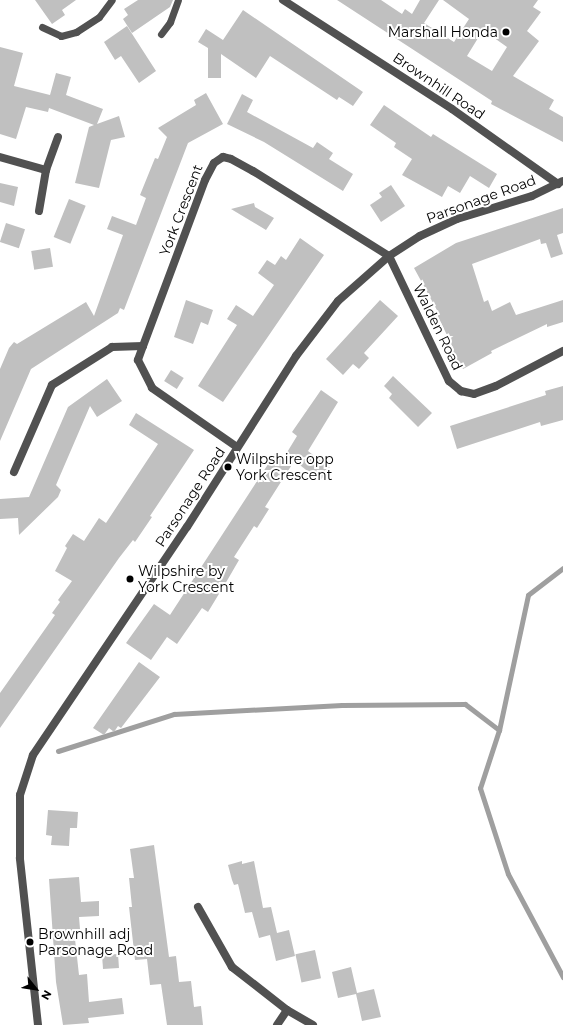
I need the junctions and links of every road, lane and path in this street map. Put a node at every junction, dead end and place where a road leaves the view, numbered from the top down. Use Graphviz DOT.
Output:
graph roads {
  1 [pos="112,0"];
  2 [pos="178,0"];
  3 [pos="283,0"];
  4 [pos="42,27"];
  5 [pos="161,34"];
  6 [pos="58,137"];
  7 [pos="0,157"];
  8 [pos="46,170"];
  9 [pos="560,183"];
  10 [pos="40,211"];
  11 [pos="389,256"];
  12 [pos="143,346"];
  13 [pos="563,351"];
  14 [pos="237,446"];
  15 [pos="14,472"];
  16 [pos="198,907"];
  17 [pos="288,1010"];
  18 [pos="38,1025"];
  19 [pos="277,1025"];
  20 [pos="313,1025"];
  1 -- 4 [label="lane"];
  2 -- 5 [label="lane"];
  3 -- 9 [label="street, Brownhill Road"];
  6 -- 8 [label="street"];
  7 -- 8 [label="street"];
  8 -- 10 [label="street"];
  9 -- 11 [label="street, Parsonage Road"];
  11 -- 12 [label="street, York Crescent"];
  11 -- 13 [label="street, Walden Road"];
  11 -- 14 [label="street, Parsonage Road"];
  12 -- 14 [label="street, York Crescent"];
  12 -- 15 [label="street"];
  14 -- 18 [label="street, Parsonage Road"];
  16 -- 17 [label="street"];
  17 -- 19 [label="street"];
  17 -- 20 [label="street"];
}
